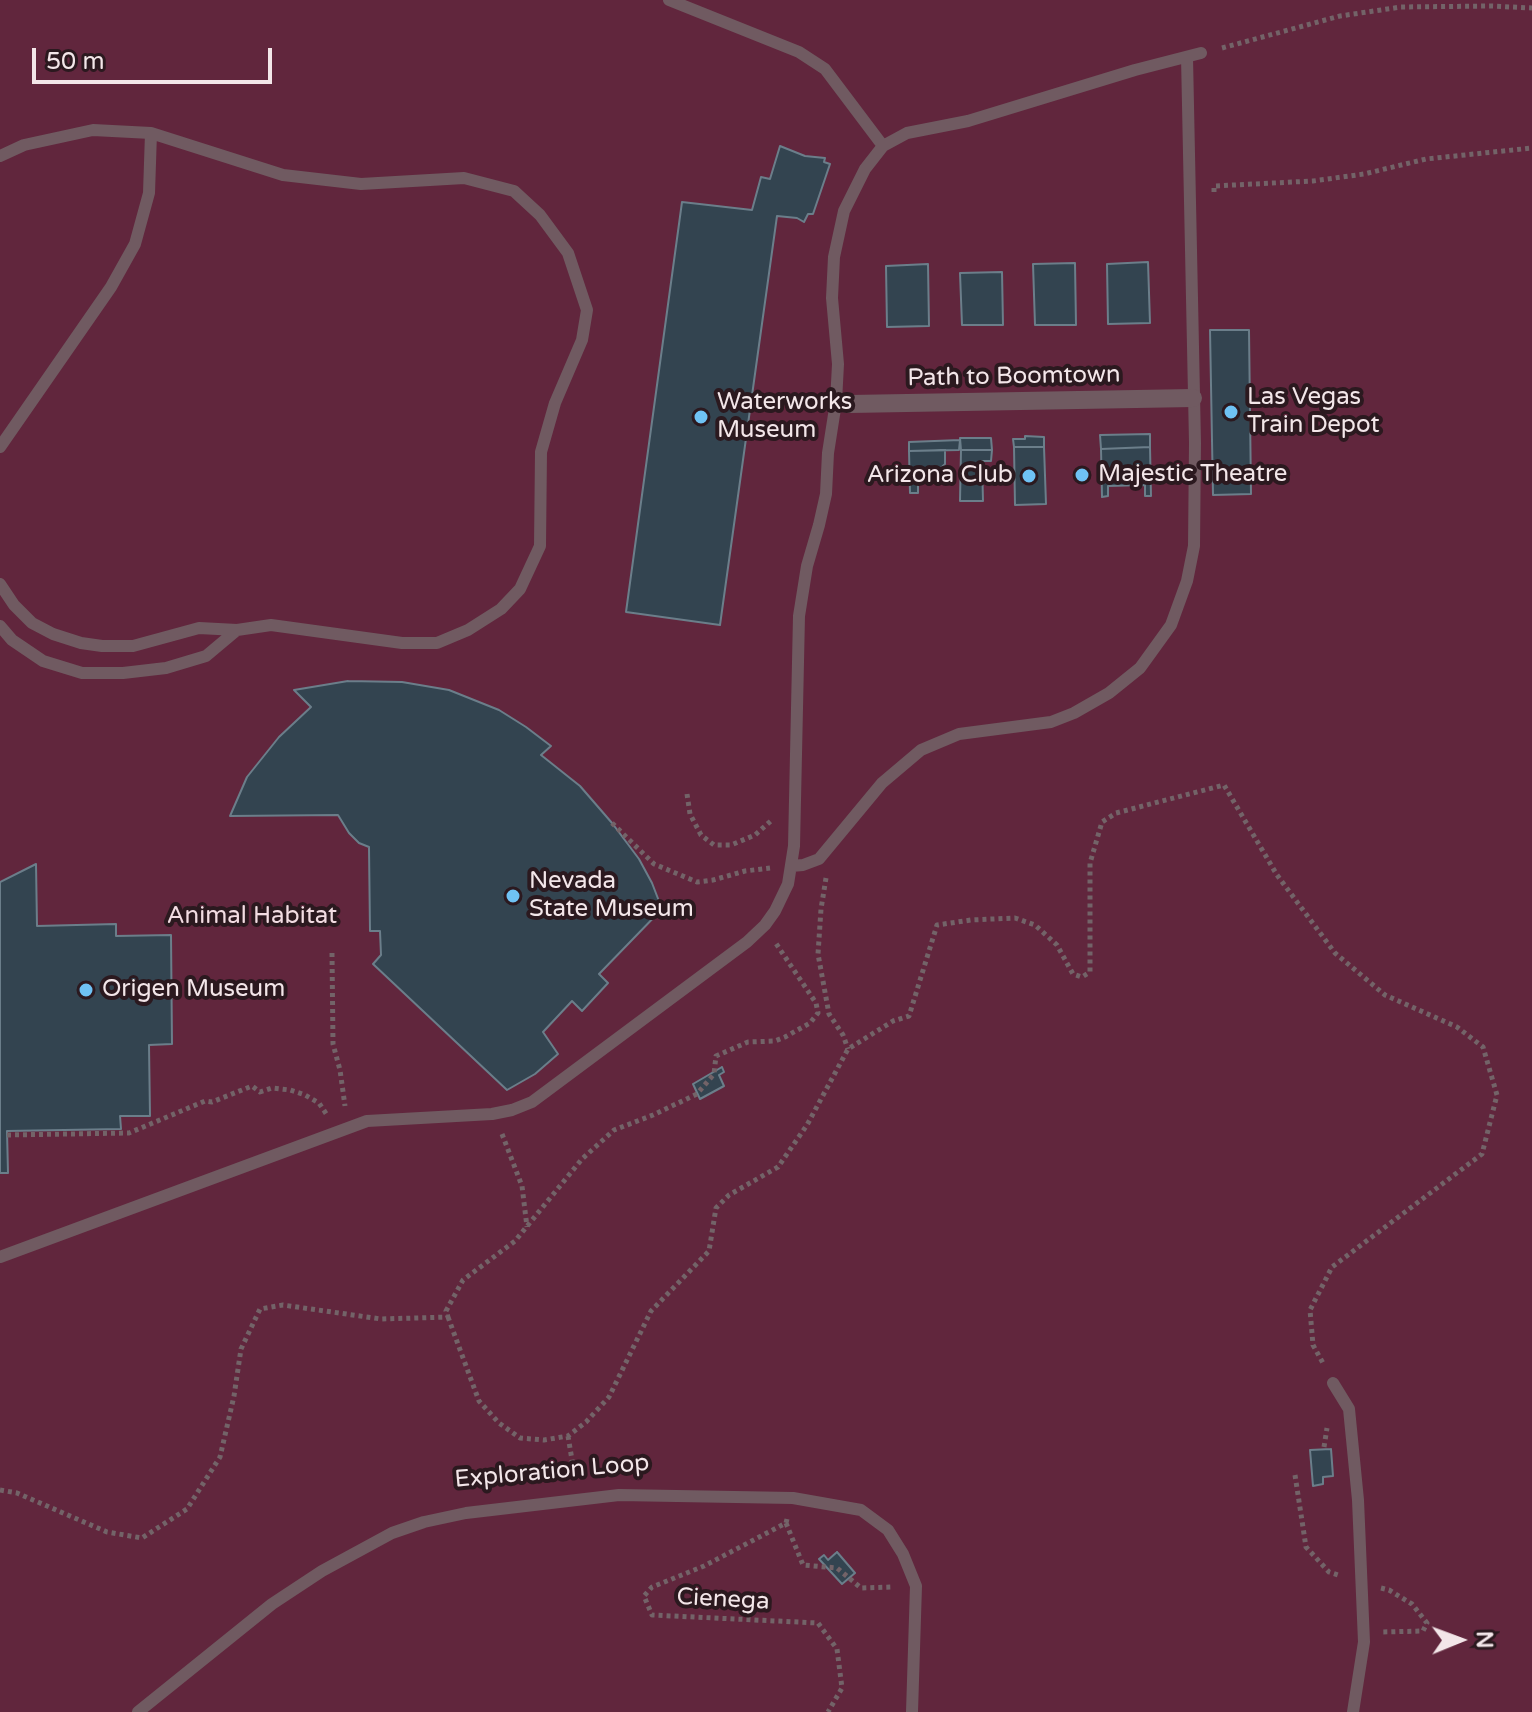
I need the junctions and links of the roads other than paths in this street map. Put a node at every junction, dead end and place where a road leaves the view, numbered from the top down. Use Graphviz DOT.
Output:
graph roads {
  1 [pos="669,0"];
  2 [pos="1201,53"];
  3 [pos="1187,57"];
  4 [pos="151,133"];
  5 [pos="883,146"];
  6 [pos="0,156"];
  7 [pos="1193,398"];
  8 [pos="836,402"];
  9 [pos="0,447"];
  10 [pos="0,584"];
  11 [pos="0,626"];
  12 [pos="237,630"];
  13 [pos="791,866"];
  14 [pos="0,1257"];
  15 [pos="1333,1383"];
  16 [pos="138,1712"];
  17 [pos="912,1712"];
  18 [pos="1353,1712"];
  1 -- 5 [label="lane"];
  2 -- 3 [label="lane"];
  3 -- 5 [label="lane"];
  3 -- 7 [label="lane"];
  4 -- 6 [label="lane"];
  4 -- 9 [label="lane"];
  4 -- 12 [label="lane"];
  5 -- 8 [label="lane"];
  7 -- 8 [label="street, Path to Boomtown"];
  7 -- 13 [label="lane"];
  8 -- 13 [label="lane"];
  10 -- 12 [label="lane"];
  11 -- 12 [label="lane"];
  13 -- 14 [label="lane"];
  15 -- 18 [label="lane"];
  16 -- 17 [label="lane"];
}
